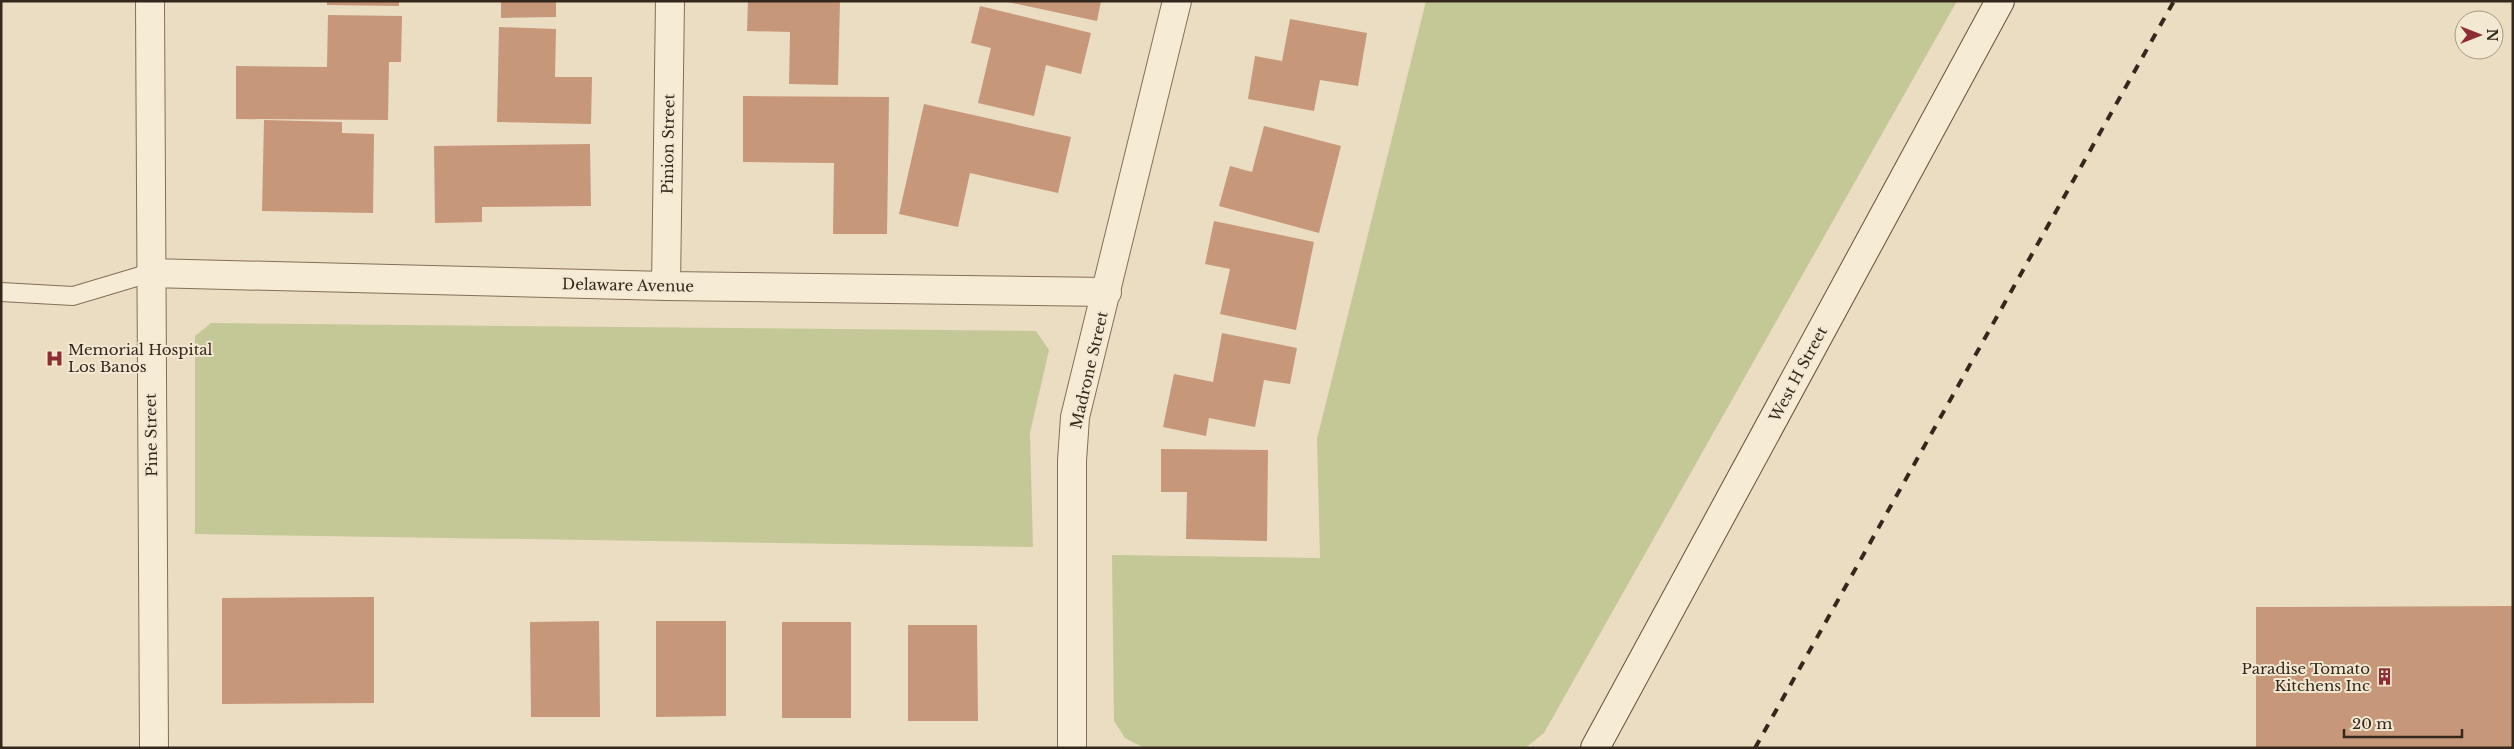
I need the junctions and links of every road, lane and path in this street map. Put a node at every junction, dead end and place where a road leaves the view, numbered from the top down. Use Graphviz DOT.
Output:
graph roads {
  1 [pos="150,1"];
  2 [pos="670,1"];
  3 [pos="1177,1"];
  4 [pos="2000,1"];
  5 [pos="150,272"];
  6 [pos="666,286"];
  7 [pos="1,292"];
  8 [pos="1107,292"];
  9 [pos="154,748"];
  10 [pos="1072,748"];
  11 [pos="1595,748"];
  1 -- 5 [label="street, Pine Street"];
  2 -- 6 [label="street, Pinion Street"];
  3 -- 8 [label="street, Madrone Street"];
  4 -- 11 [label="street, West H Street"];
  5 -- 6 [label="street, Delaware Avenue"];
  5 -- 7 [label="lane"];
  5 -- 9 [label="street, Pine Street"];
  6 -- 8 [label="street, Delaware Avenue"];
  8 -- 10 [label="street, Madrone Street"];
}
